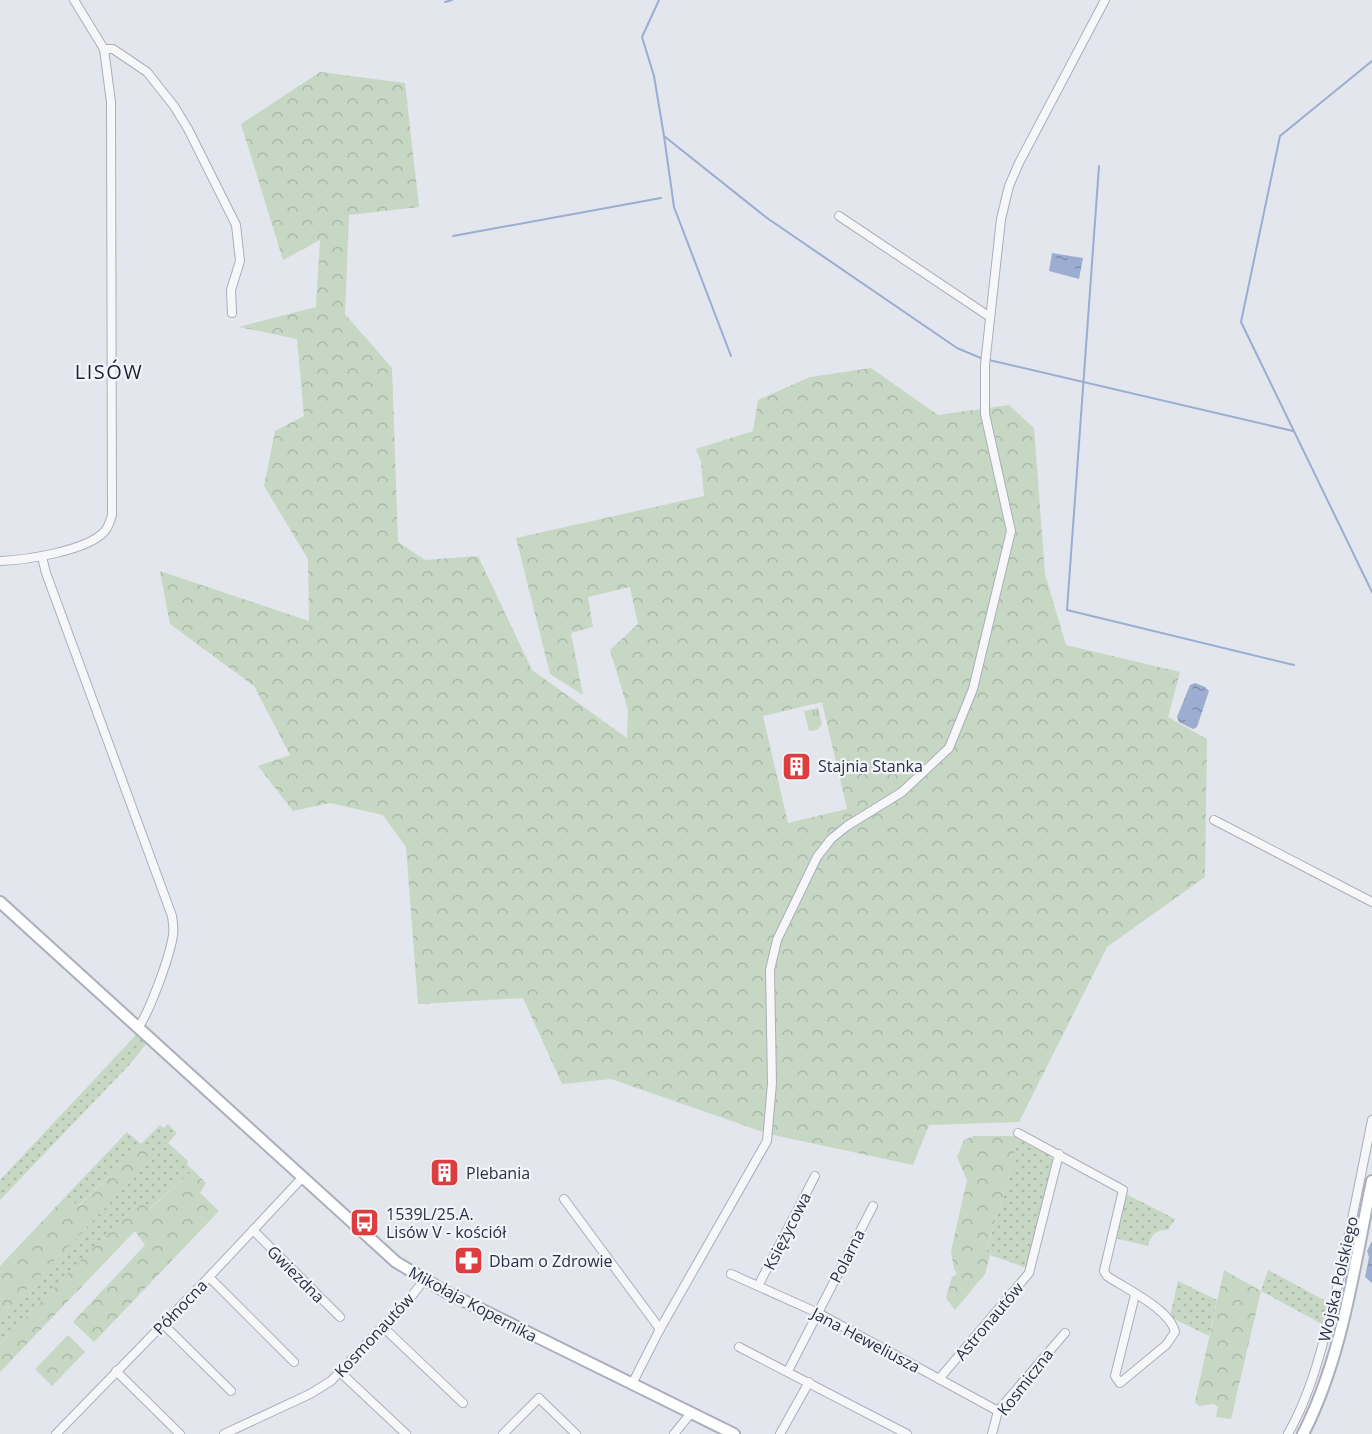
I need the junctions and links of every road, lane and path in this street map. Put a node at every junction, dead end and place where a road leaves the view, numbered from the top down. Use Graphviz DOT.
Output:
graph roads {
  1 [pos="1105,0"];
  2 [pos="80,2"];
  3 [pos="104,50"];
  4 [pos="839,216"];
  5 [pos="232,313"];
  6 [pos="990,317"];
  7 [pos="42,557"];
  8 [pos="0,561"];
  9 [pos="1214,820"];
  10 [pos="0,902"];
  11 [pos="1372,902"];
  12 [pos="138,1028"];
  13 [pos="1372,1120"];
  14 [pos="1018,1133"];
  15 [pos="1059,1154"];
  16 [pos="815,1176"];
  17 [pos="302,1178"];
  18 [pos="1372,1181"];
  19 [pos="564,1199"];
  20 [pos="873,1206"];
  21 [pos="253,1230"];
  22 [pos="731,1274"];
  23 [pos="208,1277"];
  24 [pos="423,1280"];
  25 [pos="758,1286"];
  26 [pos="1135,1295"];
  27 [pos="818,1313"];
  28 [pos="340,1317"];
  29 [pos="163,1324"];
  30 [pos="383,1326"];
  31 [pos="660,1329"];
  32 [pos="1065,1333"];
  33 [pos="739,1347"];
  34 [pos="294,1362"];
  35 [pos="116,1371"];
  36 [pos="788,1371"];
  37 [pos="340,1372"];
  38 [pos="939,1379"];
  39 [pos="809,1382"];
  40 [pos="632,1384"];
  41 [pos="231,1391"];
  42 [pos="463,1403"];
  43 [pos="998,1411"];
  44 [pos="692,1413"];
  45 [pos="57,1434"];
  46 [pos="180,1434"];
  47 [pos="224,1434"];
  48 [pos="406,1434"];
  49 [pos="503,1434"];
  50 [pos="576,1434"];
  51 [pos="674,1434"];
  52 [pos="734,1434"];
  53 [pos="780,1434"];
  54 [pos="907,1434"];
  55 [pos="992,1434"];
  56 [pos="1288,1434"];
  57 [pos="1303,1434"];
  1 -- 6 [label="street"];
  2 -- 3 [label="street"];
  3 -- 5 [label="street"];
  3 -- 7 [label="street"];
  4 -- 6 [label="street"];
  6 -- 31 [label="street"];
  7 -- 8 [label="street"];
  7 -- 12 [label="street"];
  9 -- 11 [label="street"];
  10 -- 12 [label="street, Mikołaja Kopernika"];
  12 -- 17 [label="street, Mikołaja Kopernika"];
  13 -- 56 [label="street, Wojska Polskiego"];
  14 -- 15 [label="street"];
  15 -- 26 [label="street"];
  15 -- 38 [label="street, Astronautów"];
  16 -- 25 [label="street, Księżycowa"];
  17 -- 21 [label="street, Północna"];
  17 -- 24 [label="street, Mikołaja Kopernika"];
  18 -- 57 [label="street, Wojska Polskiego"];
  19 -- 31 [label="street"];
  20 -- 27 [label="street, Polarna"];
  21 -- 23 [label="street, Północna"];
  21 -- 28 [label="street, Gwiezdna"];
  22 -- 25 [label="street, Jana Heweliusza"];
  23 -- 29 [label="street, Północna"];
  23 -- 34 [label="street"];
  24 -- 30 [label="street, Kosmonautów"];
  24 -- 40 [label="street, Mikołaja Kopernika"];
  25 -- 27 [label="street, Jana Heweliusza"];
  26 -- 26 [label="street"];
  27 -- 36 [label="street, Polarna"];
  27 -- 38 [label="street, Jana Heweliusza"];
  29 -- 35 [label="street, Północna"];
  29 -- 41 [label="street"];
  30 -- 37 [label="street, Kosmonautów"];
  30 -- 42 [label="street"];
  31 -- 40 [label="street"];
  32 -- 43 [label="street, Kosmiczna"];
  33 -- 36 [label="street"];
  35 -- 45 [label="street, Północna"];
  35 -- 46 [label="street"];
  36 -- 39 [label="street"];
  37 -- 47 [label="street, Kosmonautów"];
  37 -- 48 [label="street"];
  38 -- 43 [label="street, Jana Heweliusza"];
  39 -- 53 [label="street"];
  39 -- 54 [label="street"];
  40 -- 44 [label="street, Mikołaja Kopernika"];
  43 -- 55 [label="street, Kosmiczna"];
  44 -- 51 [label="street"];
  44 -- 52 [label="street, Mikołaja Kopernika"];
  49 -- 50 [label="street"];
}
